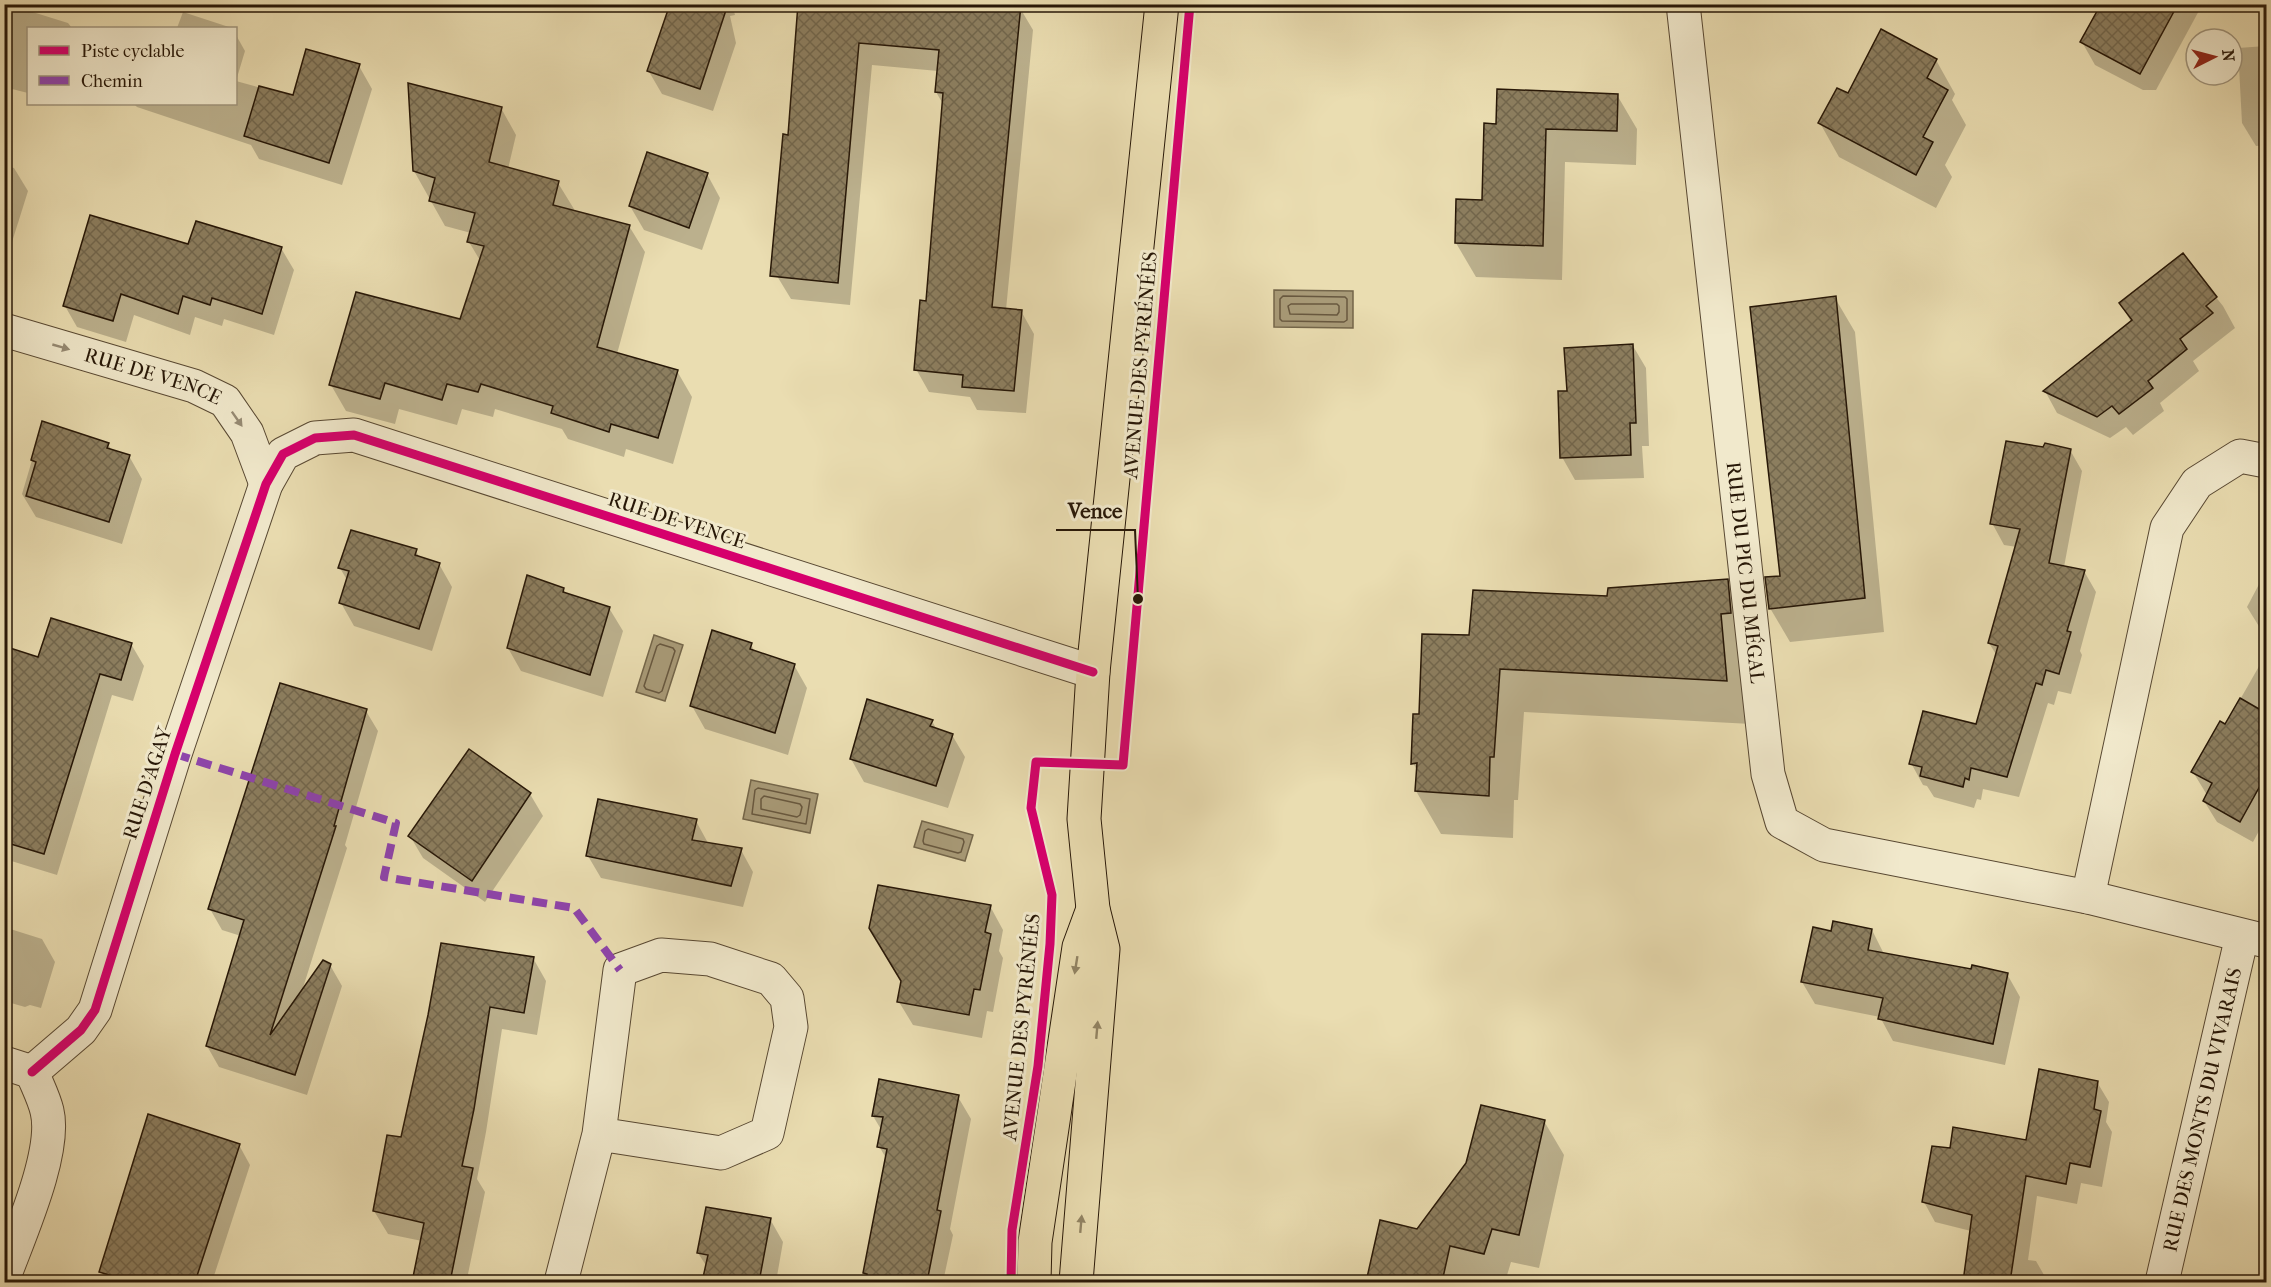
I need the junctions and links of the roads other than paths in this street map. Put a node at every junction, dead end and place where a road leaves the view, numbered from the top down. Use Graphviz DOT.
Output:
graph roads {
  1 [pos="1162,4"];
  2 [pos="1683,4"];
  3 [pos="4,330"];
  4 [pos="2266,461"];
  5 [pos="266,484"];
  6 [pos="1093,672"];
  7 [pos="2088,897"];
  8 [pos="1093,909"];
  9 [pos="2254,938"];
  10 [pos="18,1068"];
  11 [pos="599,1134"];
  12 [pos="1044,1184"];
  13 [pos="4,1277"];
  14 [pos="561,1282"];
  15 [pos="1034,1282"];
  16 [pos="1054,1282"];
  17 [pos="1076,1282"];
  18 [pos="2162,1282"];
  1 -- 6 [label="main road, AVENUE DES PYRÉNÉES"];
  2 -- 7 [label="street, RUE DU PIC DU MÉGAL"];
  3 -- 5 [label="street, RUE DE VENCE, one-way"];
  4 -- 7 [label="street"];
  5 -- 6 [label="street, RUE DE VENCE"];
  5 -- 10 [label="street, RUE D'AGAY"];
  6 -- 8 [label="main road, AVENUE DES PYRÉNÉES"];
  7 -- 9 [label="street, RUE DU PIC DU MÉGAL"];
  8 -- 12 [label="main road, AVENUE DES PYRÉNÉES, one-way"];
  17 -- 8 [label="main road, AVENUE DES PYRÉNÉES, one-way"];
  9 -- 18 [label="street, RUE DES MONTS DU VIVARAIS"];
  10 -- 13 [label="street, RUE D'AGAY"];
  11 -- 11 [label="street"];
  11 -- 14 [label="street"];
  12 -- 15 [label="main road, AVENUE DES PYRÉNÉES"];
  12 -- 16 [label="main road, AVENUE DES PYRÉNÉES"];
}
